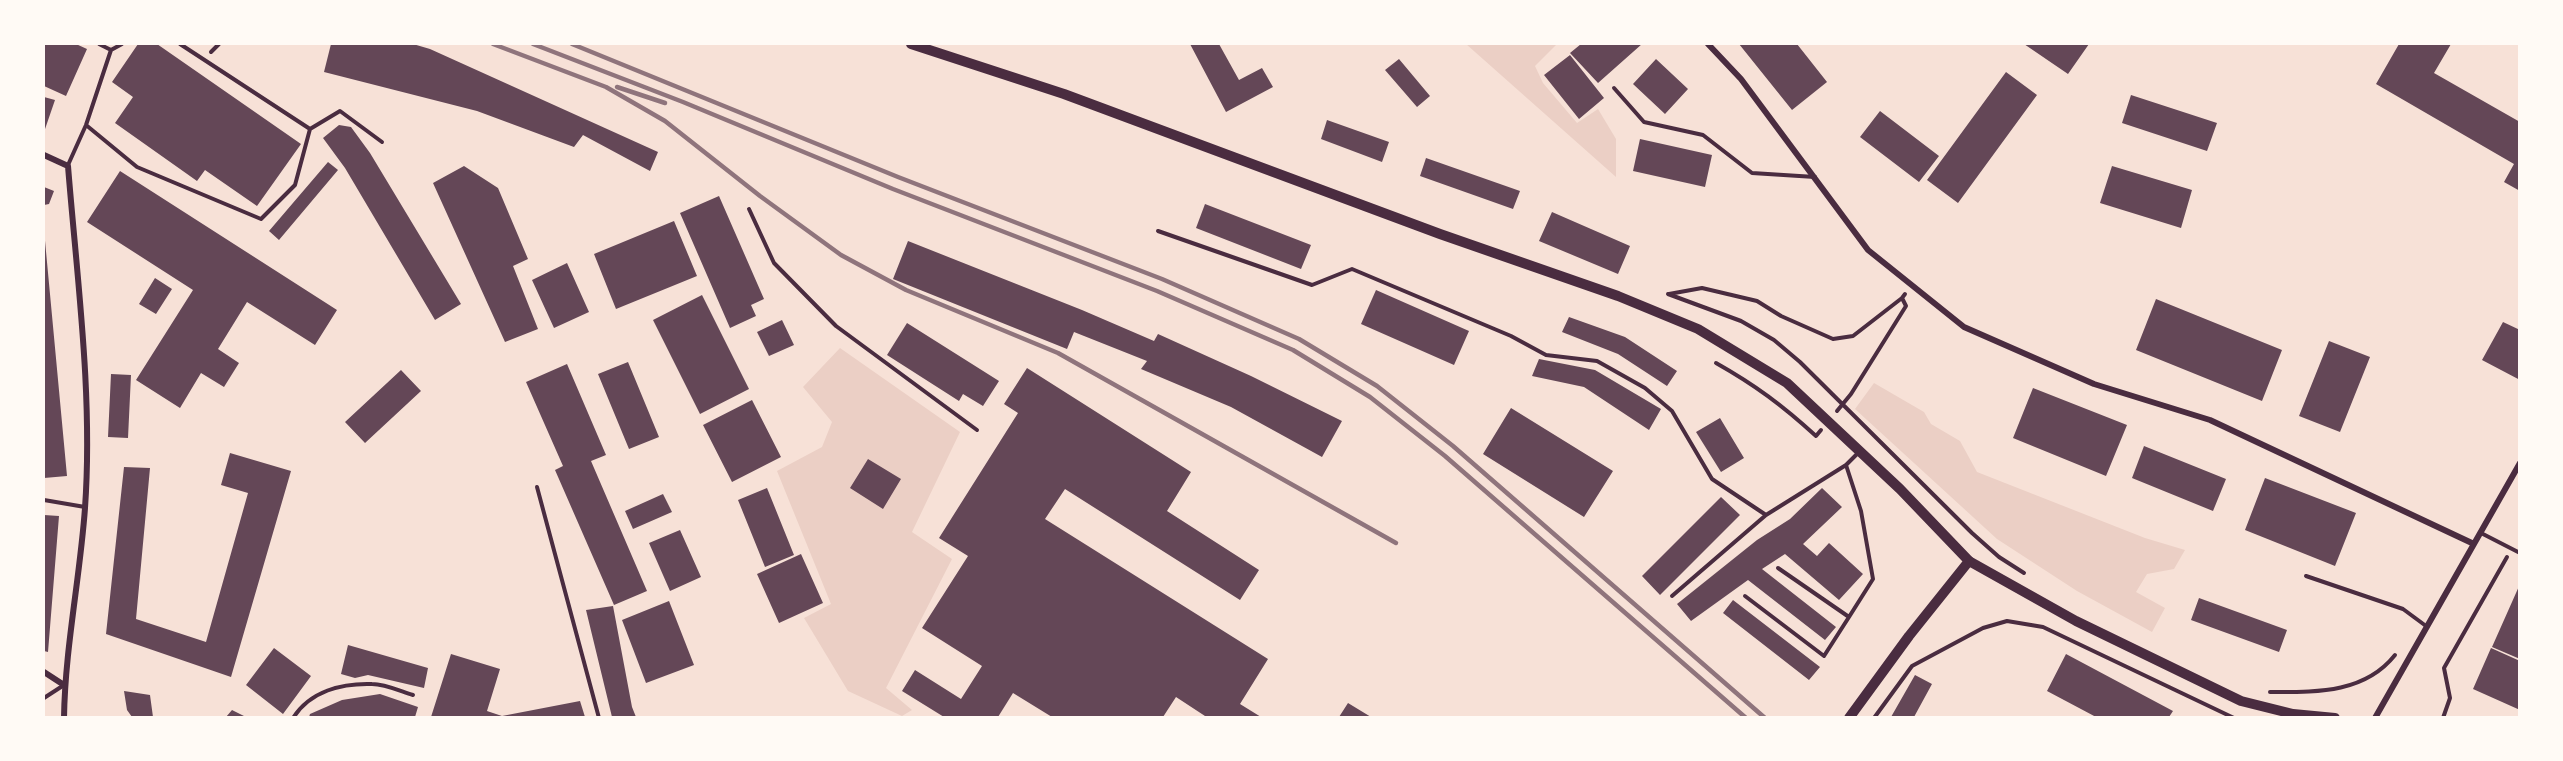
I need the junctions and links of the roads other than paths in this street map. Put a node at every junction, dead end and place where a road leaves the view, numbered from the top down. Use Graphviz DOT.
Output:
graph roads {
  1 [pos="99,44"];
  2 [pos="122,44"];
  3 [pos="180,44"];
  4 [pos="911,44"];
  5 [pos="1707,44"];
  6 [pos="111,50"];
  7 [pos="1614,88"];
  8 [pos="86,125"];
  9 [pos="310,129"];
  10 [pos="382,142"];
  11 [pos="44,155"];
  12 [pos="68,166"];
  13 [pos="1815,177"];
  14 [pos="749,209"];
  15 [pos="1158,231"];
  16 [pos="977,430"];
  17 [pos="1860,451"];
  18 [pos="2520,464"];
  19 [pos="1846,465"];
  20 [pos="537,487"];
  21 [pos="44,500"];
  22 [pos="85,507"];
  23 [pos="1766,514"];
  24 [pos="2481,533"];
  25 [pos="2474,544"];
  26 [pos="2520,553"];
  27 [pos="1969,561"];
  28 [pos="1778,568"];
  29 [pos="2307,576"];
  30 [pos="1672,596"];
  31 [pos="1746,596"];
  32 [pos="1849,617"];
  33 [pos="2427,626"];
  34 [pos="44,672"];
  35 [pos="64,685"];
  36 [pos="413,695"];
  37 [pos="44,698"];
  38 [pos="64,717"];
  39 [pos="293,717"];
  40 [pos="599,717"];
  41 [pos="1849,717"];
  42 [pos="2335,717"];
  43 [pos="2375,717"];
  1 -- 6 [label="lane"];
  2 -- 6 [label="lane"];
  3 -- 9 [label="lane"];
  4 -- 17 [label="main road"];
  5 -- 13 [label="street"];
  6 -- 8 [label="lane"];
  7 -- 13 [label="lane"];
  8 -- 9 [label="lane"];
  8 -- 12 [label="lane"];
  9 -- 10 [label="lane"];
  11 -- 12 [label="street"];
  12 -- 22 [label="street"];
  13 -- 25 [label="street"];
  14 -- 16 [label="lane"];
  15 -- 23 [label="lane"];
  17 -- 19 [label="lane"];
  17 -- 27 [label="main road"];
  18 -- 24 [label="street"];
  19 -- 23 [label="lane"];
  19 -- 32 [label="lane"];
  20 -- 40 [label="lane"];
  21 -- 22 [label="lane"];
  22 -- 35 [label="street"];
  23 -- 30 [label="lane"];
  24 -- 25 [label="street"];
  24 -- 26 [label="lane"];
  25 -- 33 [label="street"];
  27 -- 41 [label="main road"];
  27 -- 42 [label="main road"];
  28 -- 32 [label="lane"];
  29 -- 33 [label="lane"];
  31 -- 32 [label="lane"];
  33 -- 43 [label="street"];
  34 -- 35 [label="street"];
  35 -- 37 [label="lane"];
  35 -- 38 [label="street"];
  36 -- 39 [label="lane"];
}
